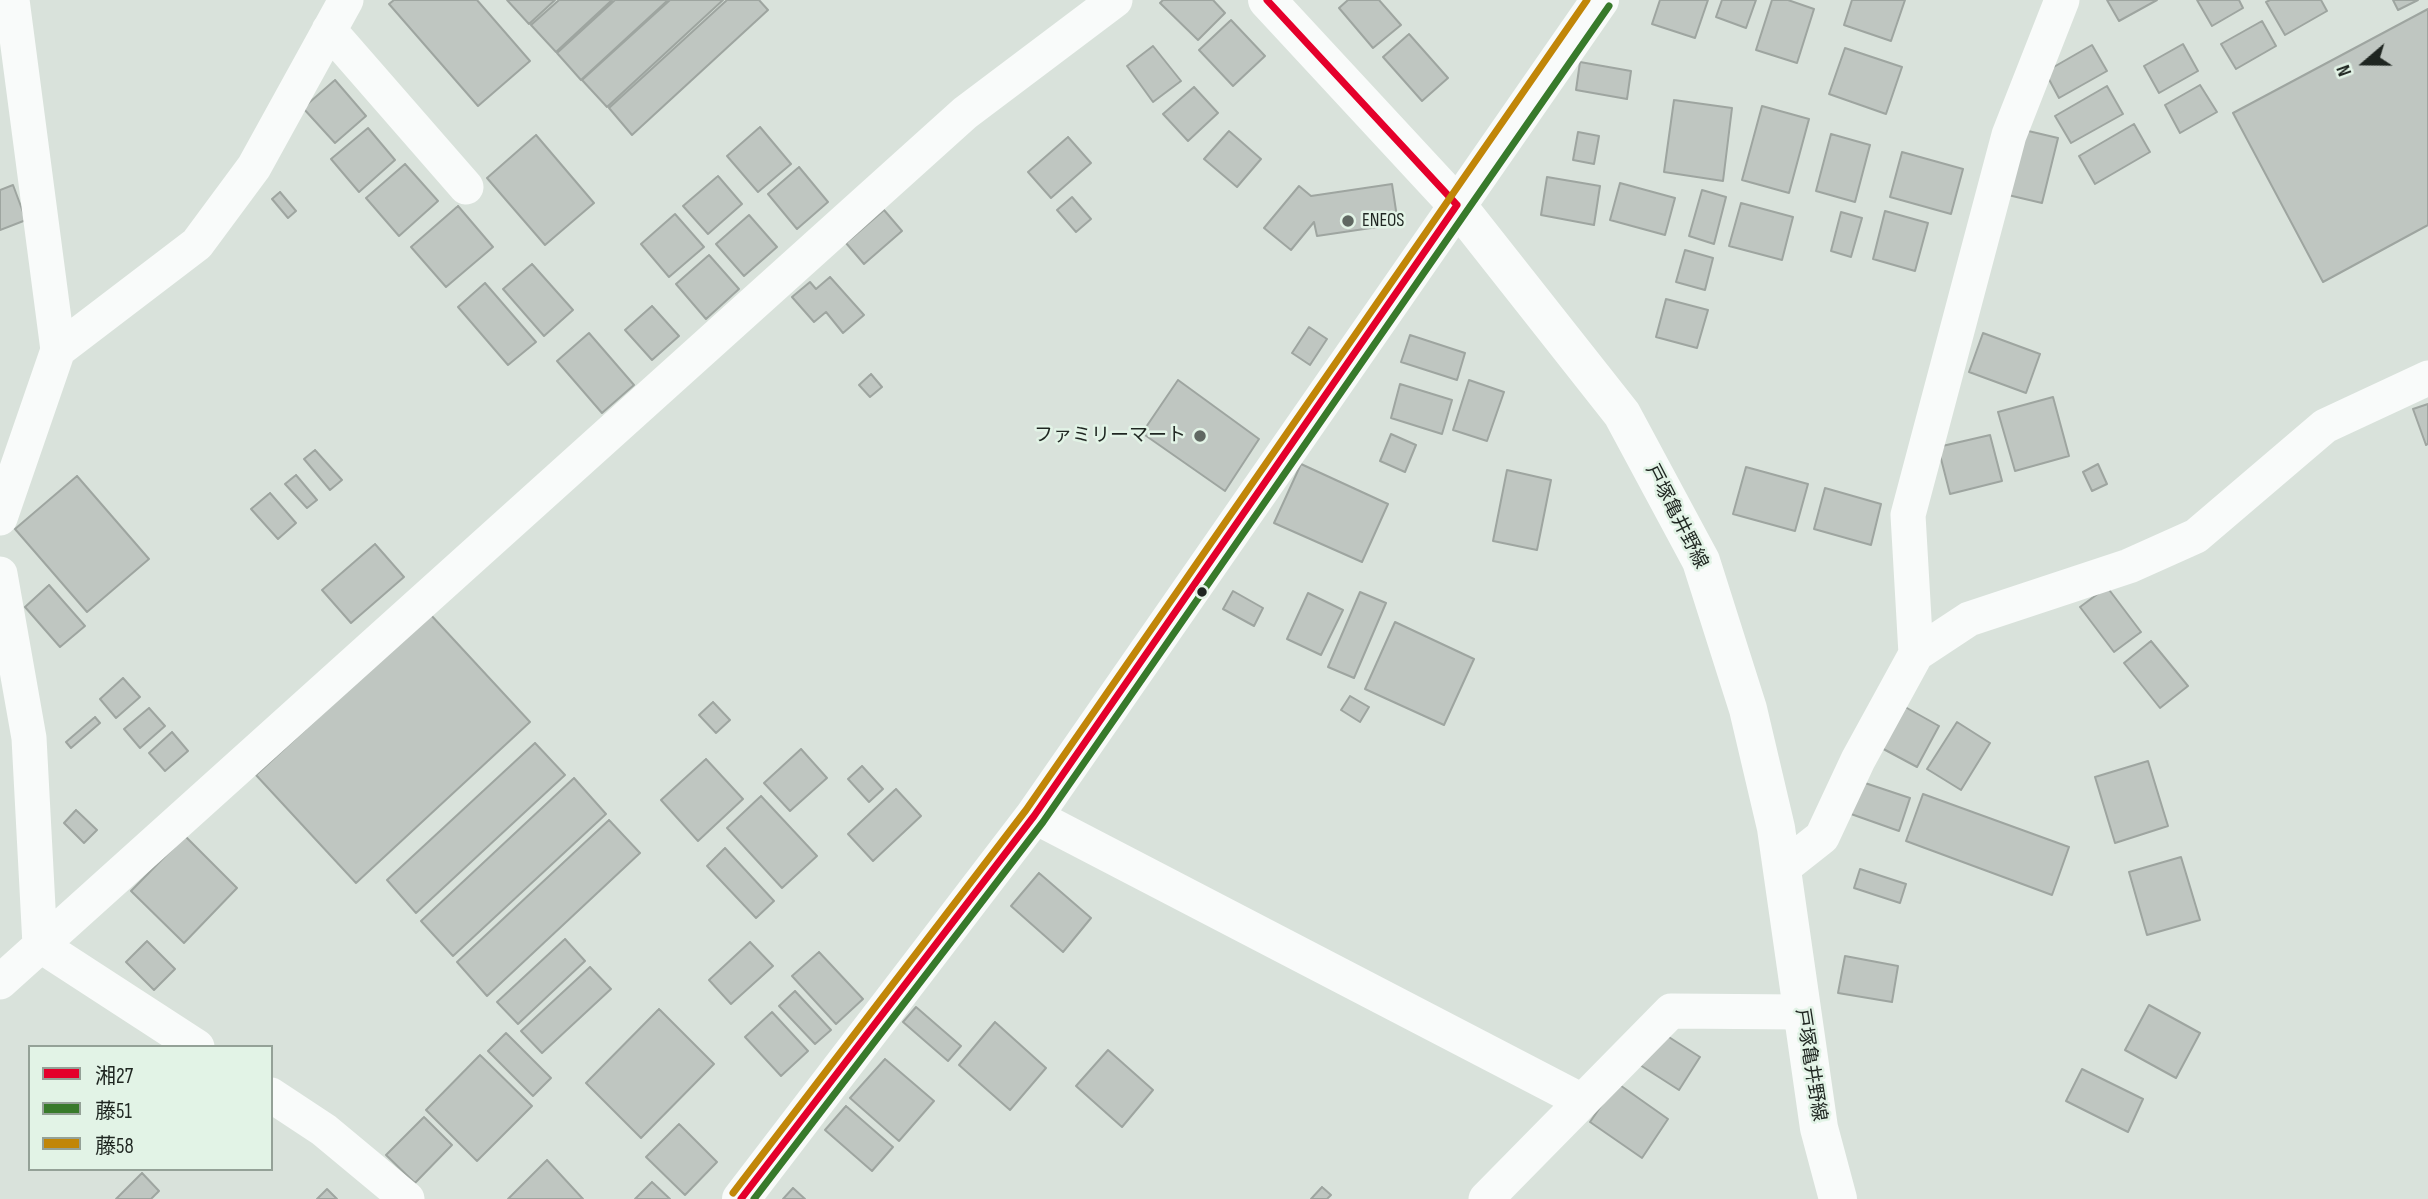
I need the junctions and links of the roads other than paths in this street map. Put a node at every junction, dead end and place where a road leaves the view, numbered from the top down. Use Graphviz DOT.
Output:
graph roads {
  1 [pos="12,0"];
  2 [pos="346,0"];
  3 [pos="1115,0"];
  4 [pos="1267,0"];
  5 [pos="1600,0"];
  6 [pos="2062,0"];
  7 [pos="329,30"];
  8 [pos="466,187"];
  9 [pos="1457,205"];
  10 [pos="58,350"];
  11 [pos="2428,378"];
  12 [pos="0,518"];
  13 [pos="0,574"];
  14 [pos="1916,654"];
  15 [pos="1034,816"];
  16 [pos="1784,867"];
  17 [pos="40,944"];
  18 [pos="0,982"];
  19 [pos="1802,1012"];
  20 [pos="194,1045"];
  21 [pos="273,1097"];
  22 [pos="1582,1101"];
  23 [pos="407,1199"];
  24 [pos="741,1199"];
  25 [pos="1486,1199"];
  26 [pos="1838,1199"];
  1 -- 10 [label="street"];
  2 -- 7 [label="street"];
  3 -- 17 [label="street"];
  4 -- 9 [label="street, 戸塚亀井野線"];
  5 -- 9 [label="street"];
  6 -- 14 [label="street"];
  7 -- 8 [label="street"];
  7 -- 10 [label="street"];
  9 -- 15 [label="street"];
  9 -- 16 [label="street, 戸塚亀井野線"];
  10 -- 12 [label="street"];
  11 -- 14 [label="street"];
  13 -- 17 [label="street"];
  14 -- 16 [label="street"];
  15 -- 22 [label="street"];
  15 -- 24 [label="street"];
  16 -- 19 [label="street, 戸塚亀井野線"];
  17 -- 18 [label="street"];
  17 -- 20 [label="street"];
  19 -- 22 [label="street"];
  19 -- 26 [label="street, 戸塚亀井野線"];
  21 -- 23 [label="street"];
  22 -- 25 [label="street"];
}
